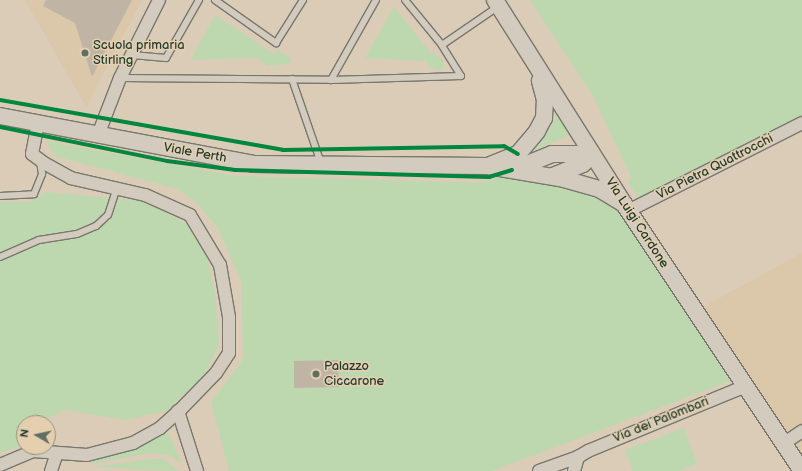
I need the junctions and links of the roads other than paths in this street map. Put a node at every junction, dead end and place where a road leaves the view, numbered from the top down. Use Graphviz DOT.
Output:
graph roads {
  1 [pos="159,0"];
  2 [pos="199,0"];
  3 [pos="215,0"];
  4 [pos="303,0"];
  5 [pos="376,0"];
  6 [pos="405,0"];
  7 [pos="497,3"];
  8 [pos="442,45"];
  9 [pos="132,55"];
  10 [pos="537,68"];
  11 [pos="120,78"];
  12 [pos="292,79"];
  13 [pos="331,80"];
  14 [pos="0,116"];
  15 [pos="38,123"];
  16 [pos="802,123"];
  17 [pos="98,135"];
  18 [pos="592,154"];
  19 [pos="40,160"];
  20 [pos="323,166"];
  21 [pos="488,166"];
  22 [pos="512,170"];
  23 [pos="551,176"];
  24 [pos="116,190"];
  25 [pos="0,196"];
  26 [pos="626,208"];
  27 [pos="0,257"];
  28 [pos="746,386"];
  29 [pos="178,411"];
  30 [pos="802,431"];
  31 [pos="783,444"];
  32 [pos="57,453"];
  33 [pos="578,457"];
  34 [pos="0,465"];
  35 [pos="800,465"];
  36 [pos="51,471"];
  37 [pos="197,471"];
  38 [pos="539,471"];
  39 [pos="574,471"];
  1 -- 9 [label="street"];
  2 -- 9 [label="lane"];
  3 -- 4 [label="lane"];
  5 -- 13 [label="lane"];
  6 -- 8 [label="lane"];
  7 -- 8 [label="lane"];
  7 -- 10 [label="main road, Via Luigi Cardone"];
  8 -- 13 [label="lane"];
  9 -- 11 [label="street"];
  10 -- 18 [label="main road, Via Luigi Cardone"];
  10 -- 21 [label="main road, Viale Perth"];
  11 -- 12 [label="lane"];
  11 -- 17 [label="street"];
  12 -- 13 [label="lane"];
  12 -- 20 [label="lane"];
  14 -- 15 [label="main road, Viale Perth"];
  15 -- 17 [label="main road, Viale Perth"];
  15 -- 19 [label="street"];
  16 -- 26 [label="street, Via Pietra Quattrocchi"];
  17 -- 20 [label="main road, Viale Perth"];
  18 -- 22 [label="main road"];
  18 -- 23 [label="main road, Viale Perth"];
  18 -- 26 [label="main road, Via Luigi Cardone"];
  19 -- 24 [label="street"];
  19 -- 25 [label="lane"];
  20 -- 21 [label="main road, Viale Perth"];
  21 -- 22 [label="main road, Viale Perth"];
  22 -- 23 [label="main road, Viale Perth"];
  23 -- 26 [label="main road, Viale Perth"];
  24 -- 27 [label="lane"];
  24 -- 29 [label="street"];
  26 -- 28 [label="main road, Via Luigi Cardone"];
  28 -- 31 [label="main road, Via Luigi Cardone"];
  28 -- 33 [label="street, Via dei Palombari"];
  29 -- 32 [label="street"];
  29 -- 37 [label="street"];
  30 -- 31 [label="street"];
  31 -- 35 [label="main road, Via Luigi Cardone"];
  32 -- 34 [label="street"];
  32 -- 36 [label="street"];
  33 -- 38 [label="street, Via dei Palombari"];
  33 -- 39 [label="street"];
}
